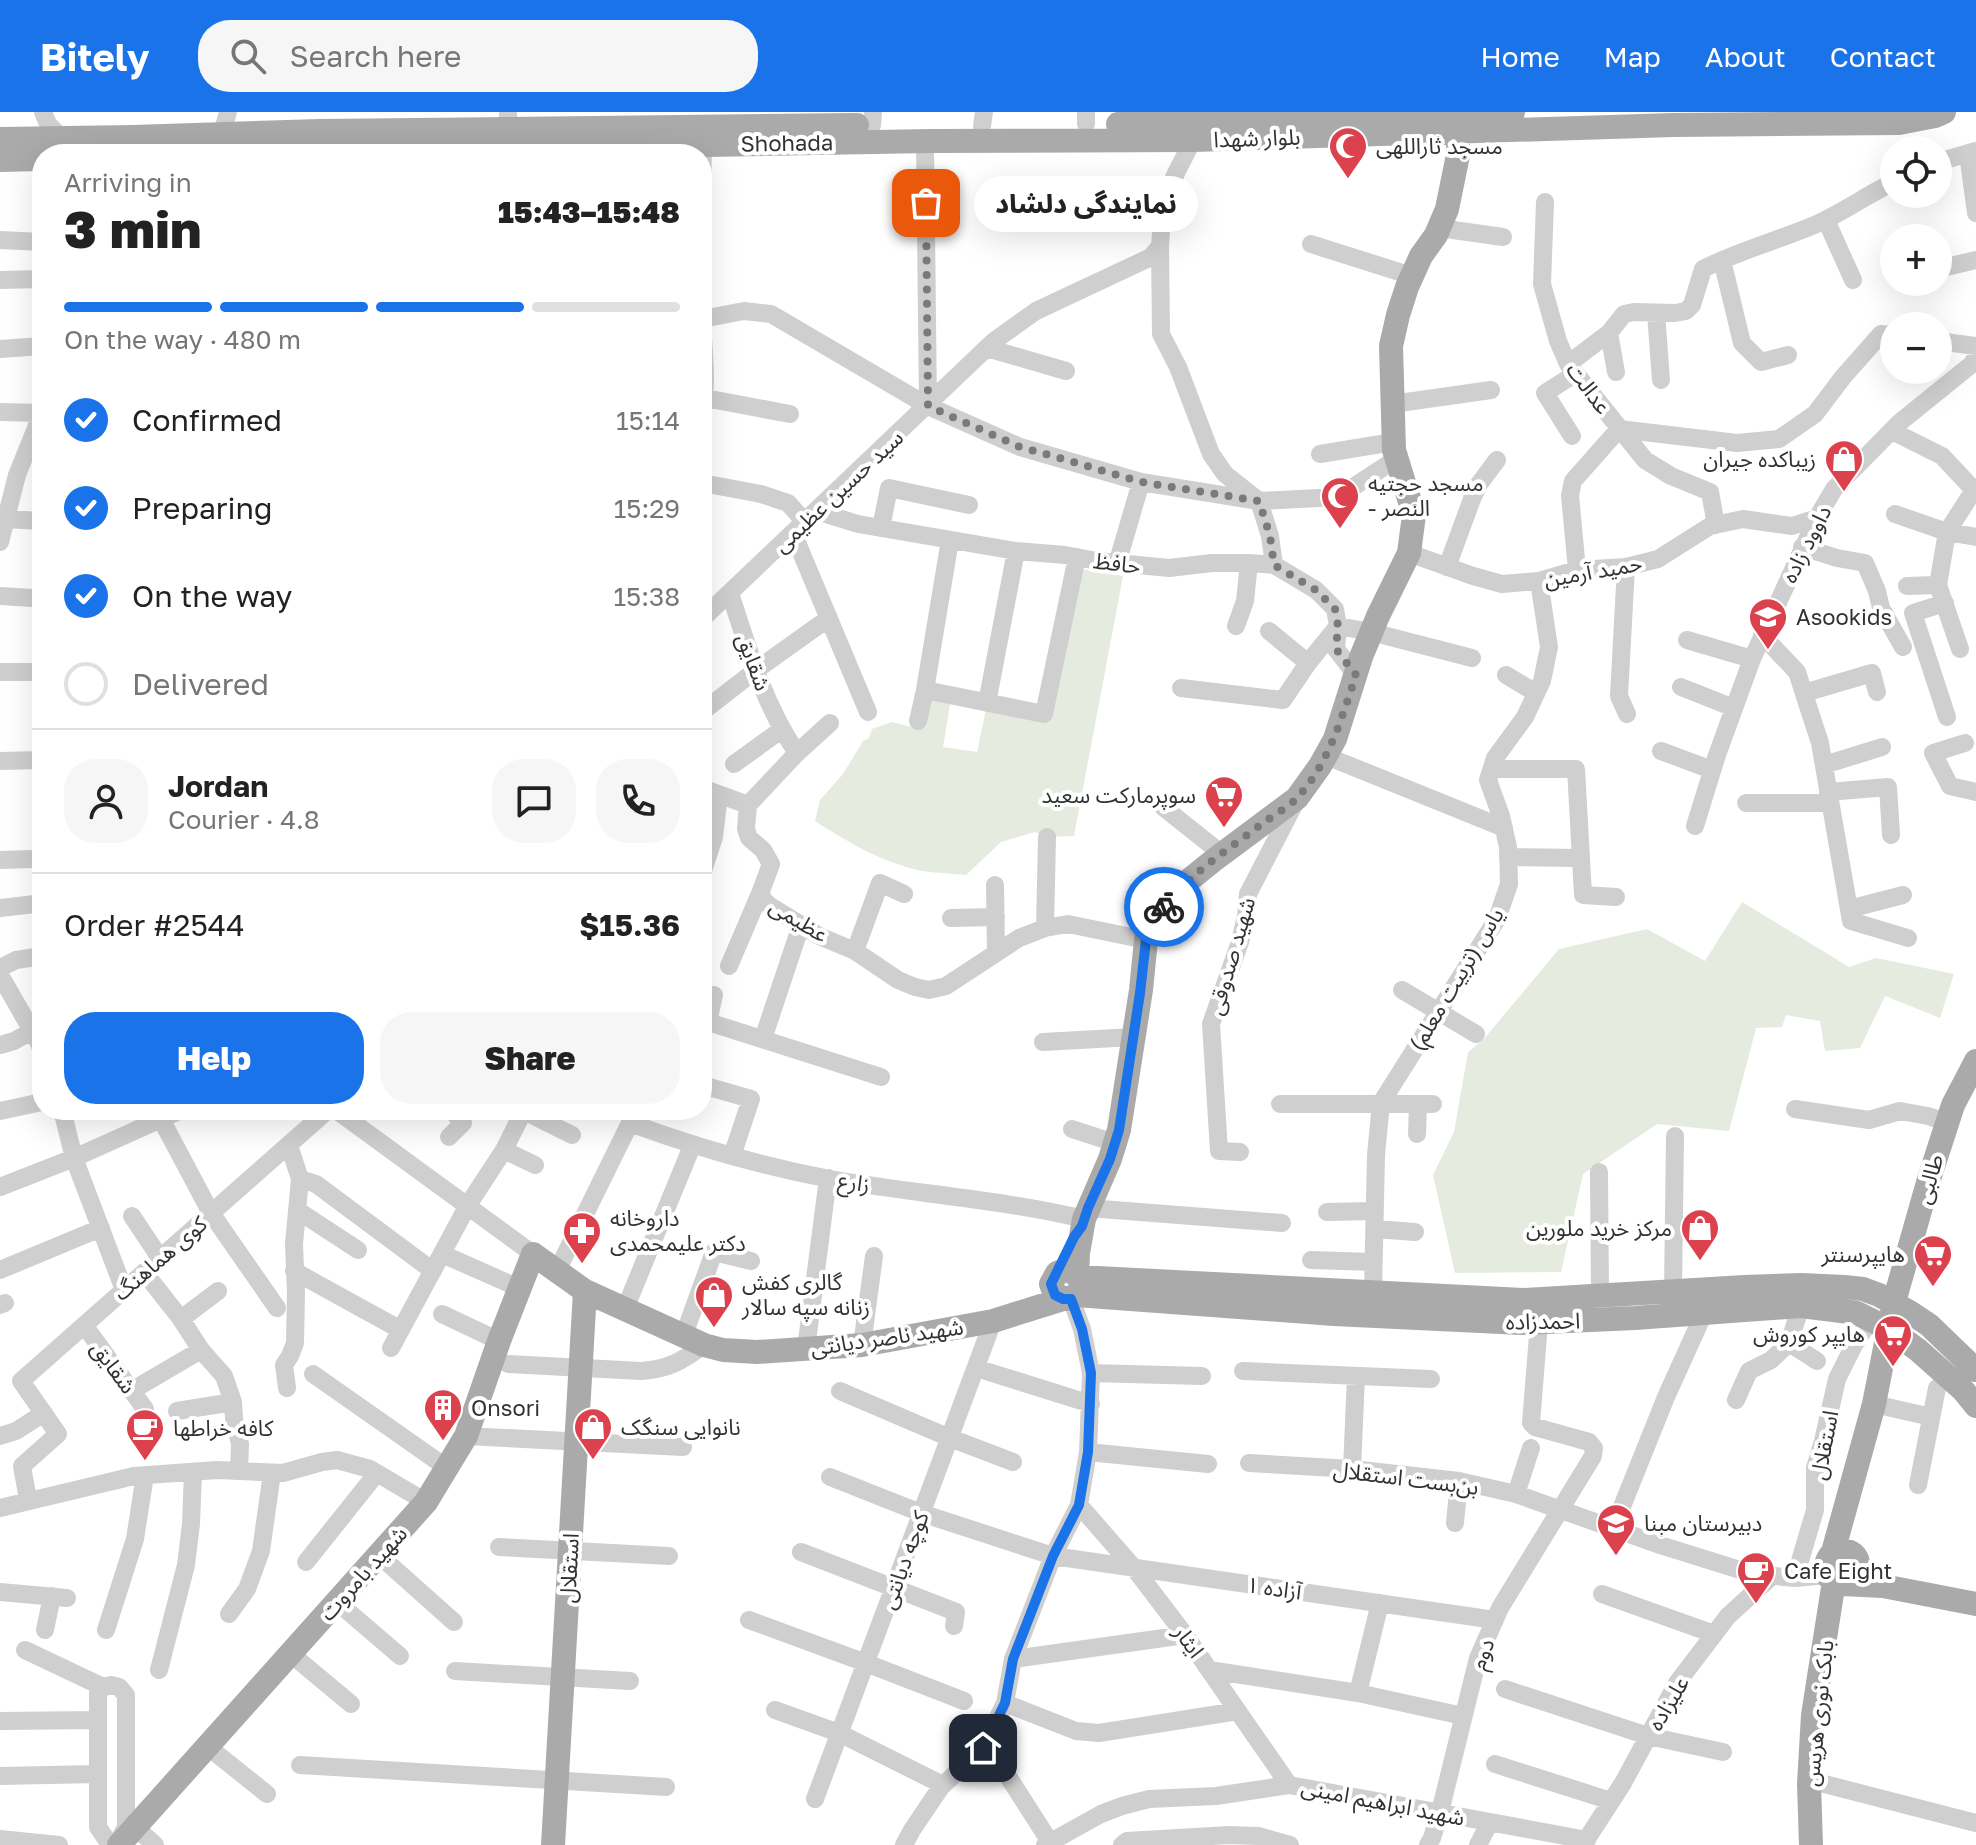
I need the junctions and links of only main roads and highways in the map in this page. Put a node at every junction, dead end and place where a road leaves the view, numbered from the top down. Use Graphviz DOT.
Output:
graph roads {
  1 [pos="1513,112"];
  2 [pos="1944,112"];
  3 [pos="1086,118"];
  4 [pos="1783,118"];
  5 [pos="872,119"];
  6 [pos="983,119"];
  7 [pos="1460,119"];
  8 [pos="508,120"];
  9 [pos="1199,125"];
  10 [pos="218,138"];
  11 [pos="0,139"];
  12 [pos="321,141"];
  13 [pos="608,144"];
  14 [pos="712,145"];
  15 [pos="32,159"];
  16 [pos="0,160"];
  17 [pos="1976,1061"];
  18 [pos="533,1254"];
  19 [pos="1067,1286"];
  20 [pos="585,1291"];
  21 [pos="1894,1302"];
  22 [pos="1457,1308"];
  23 [pos="1880,1324"];
  24 [pos="1976,1370"];
  25 [pos="1976,1406"];
  26 [pos="1842,1569"];
  27 [pos="1976,1604"];
  28 [pos="123,1839"];
  29 [pos="553,1845"];
  30 [pos="1811,1845"];
  1 -- 7 [label="main road, Shohada"];
  2 -- 4 [label="main road"];
  3 -- 6 [label="main road, Shohada"];
  3 -- 9 [label="main road, Shohada"];
  4 -- 7 [label="main road"];
  5 -- 6 [label="main road, Shohada"];
  5 -- 8 [label="main road, Shohada"];
  7 -- 9 [label="main road, Shohada"];
  7 -- 19 [label="main road, شهید ناصر دیانتی"];
  8 -- 12 [label="main road, Shohada"];
  9 -- 14 [label="main road, Shohada"];
  10 -- 11 [label="main road, Shohada"];
  10 -- 12 [label="main road, Shohada"];
  12 -- 13 [label="main road, Shohada"];
  15 -- 16 [label="main road"];
  17 -- 21 [label="main road, طالبی"];
  18 -- 20 [label="main road, شهید ناصر دیانتی"];
  18 -- 28 [label="main road, شهید بامروت"];
  19 -- 20 [label="main road, شهید ناصر دیانتی"];
  19 -- 22 [label="main road, احمدزاده"];
  19 -- 22 [label="main road, احمدزاده"];
  20 -- 29 [label="main road, استقلال"];
  21 -- 22 [label="main road, احمدزاده"];
  21 -- 23 [label="main road, طالبی"];
  21 -- 24 [label="main road, احمدزاده"];
  22 -- 23 [label="main road, احمدزاده"];
  23 -- 25 [label="main road, احمدزاده"];
  23 -- 26 [label="main road"];
  26 -- 27 [label="main road"];
  26 -- 30 [label="main road, بابک نوری هریس"];
}
